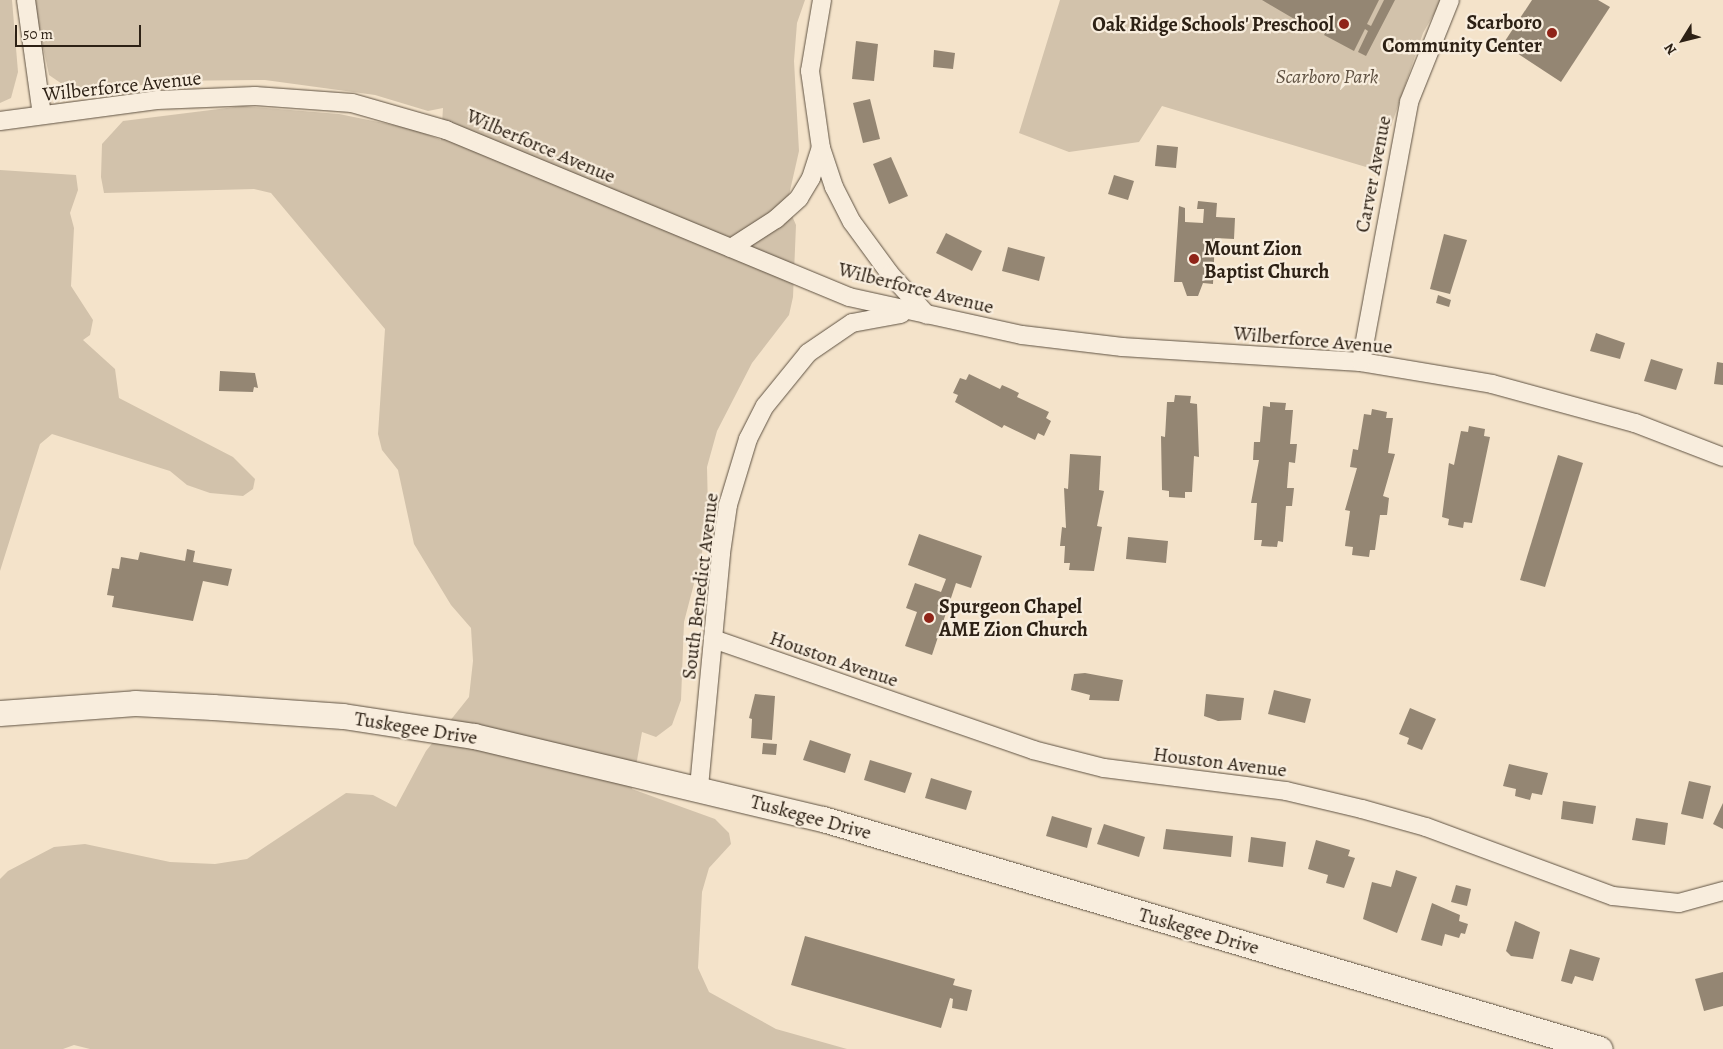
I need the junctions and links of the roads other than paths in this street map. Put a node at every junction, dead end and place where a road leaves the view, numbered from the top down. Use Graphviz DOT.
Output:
graph roads {
  1 [pos="26,0"];
  2 [pos="822,0"];
  3 [pos="1450,0"];
  4 [pos="42,116"];
  5 [pos="0,121"];
  6 [pos="821,148"];
  7 [pos="731,248"];
  8 [pos="928,315"];
  9 [pos="1361,362"];
  10 [pos="1723,457"];
  11 [pos="713,639"];
  12 [pos="0,713"];
  13 [pos="699,787"];
  14 [pos="1723,891"];
  15 [pos="1600,1049"];
  1 -- 4 [label="street"];
  2 -- 6 [label="street"];
  3 -- 9 [label="street, Carver Avenue"];
  4 -- 5 [label="street, Wilberforce Avenue"];
  4 -- 7 [label="street, Wilberforce Avenue"];
  6 -- 7 [label="street"];
  6 -- 8 [label="street"];
  7 -- 8 [label="street, Wilberforce Avenue"];
  8 -- 9 [label="street, Wilberforce Avenue"];
  8 -- 11 [label="street, South Benedict Avenue"];
  9 -- 10 [label="street, Wilberforce Avenue"];
  11 -- 13 [label="street, South Benedict Avenue"];
  11 -- 14 [label="street, Houston Avenue"];
  12 -- 13 [label="street, Tuskegee Drive"];
  13 -- 15 [label="street, Tuskegee Drive"];
}
